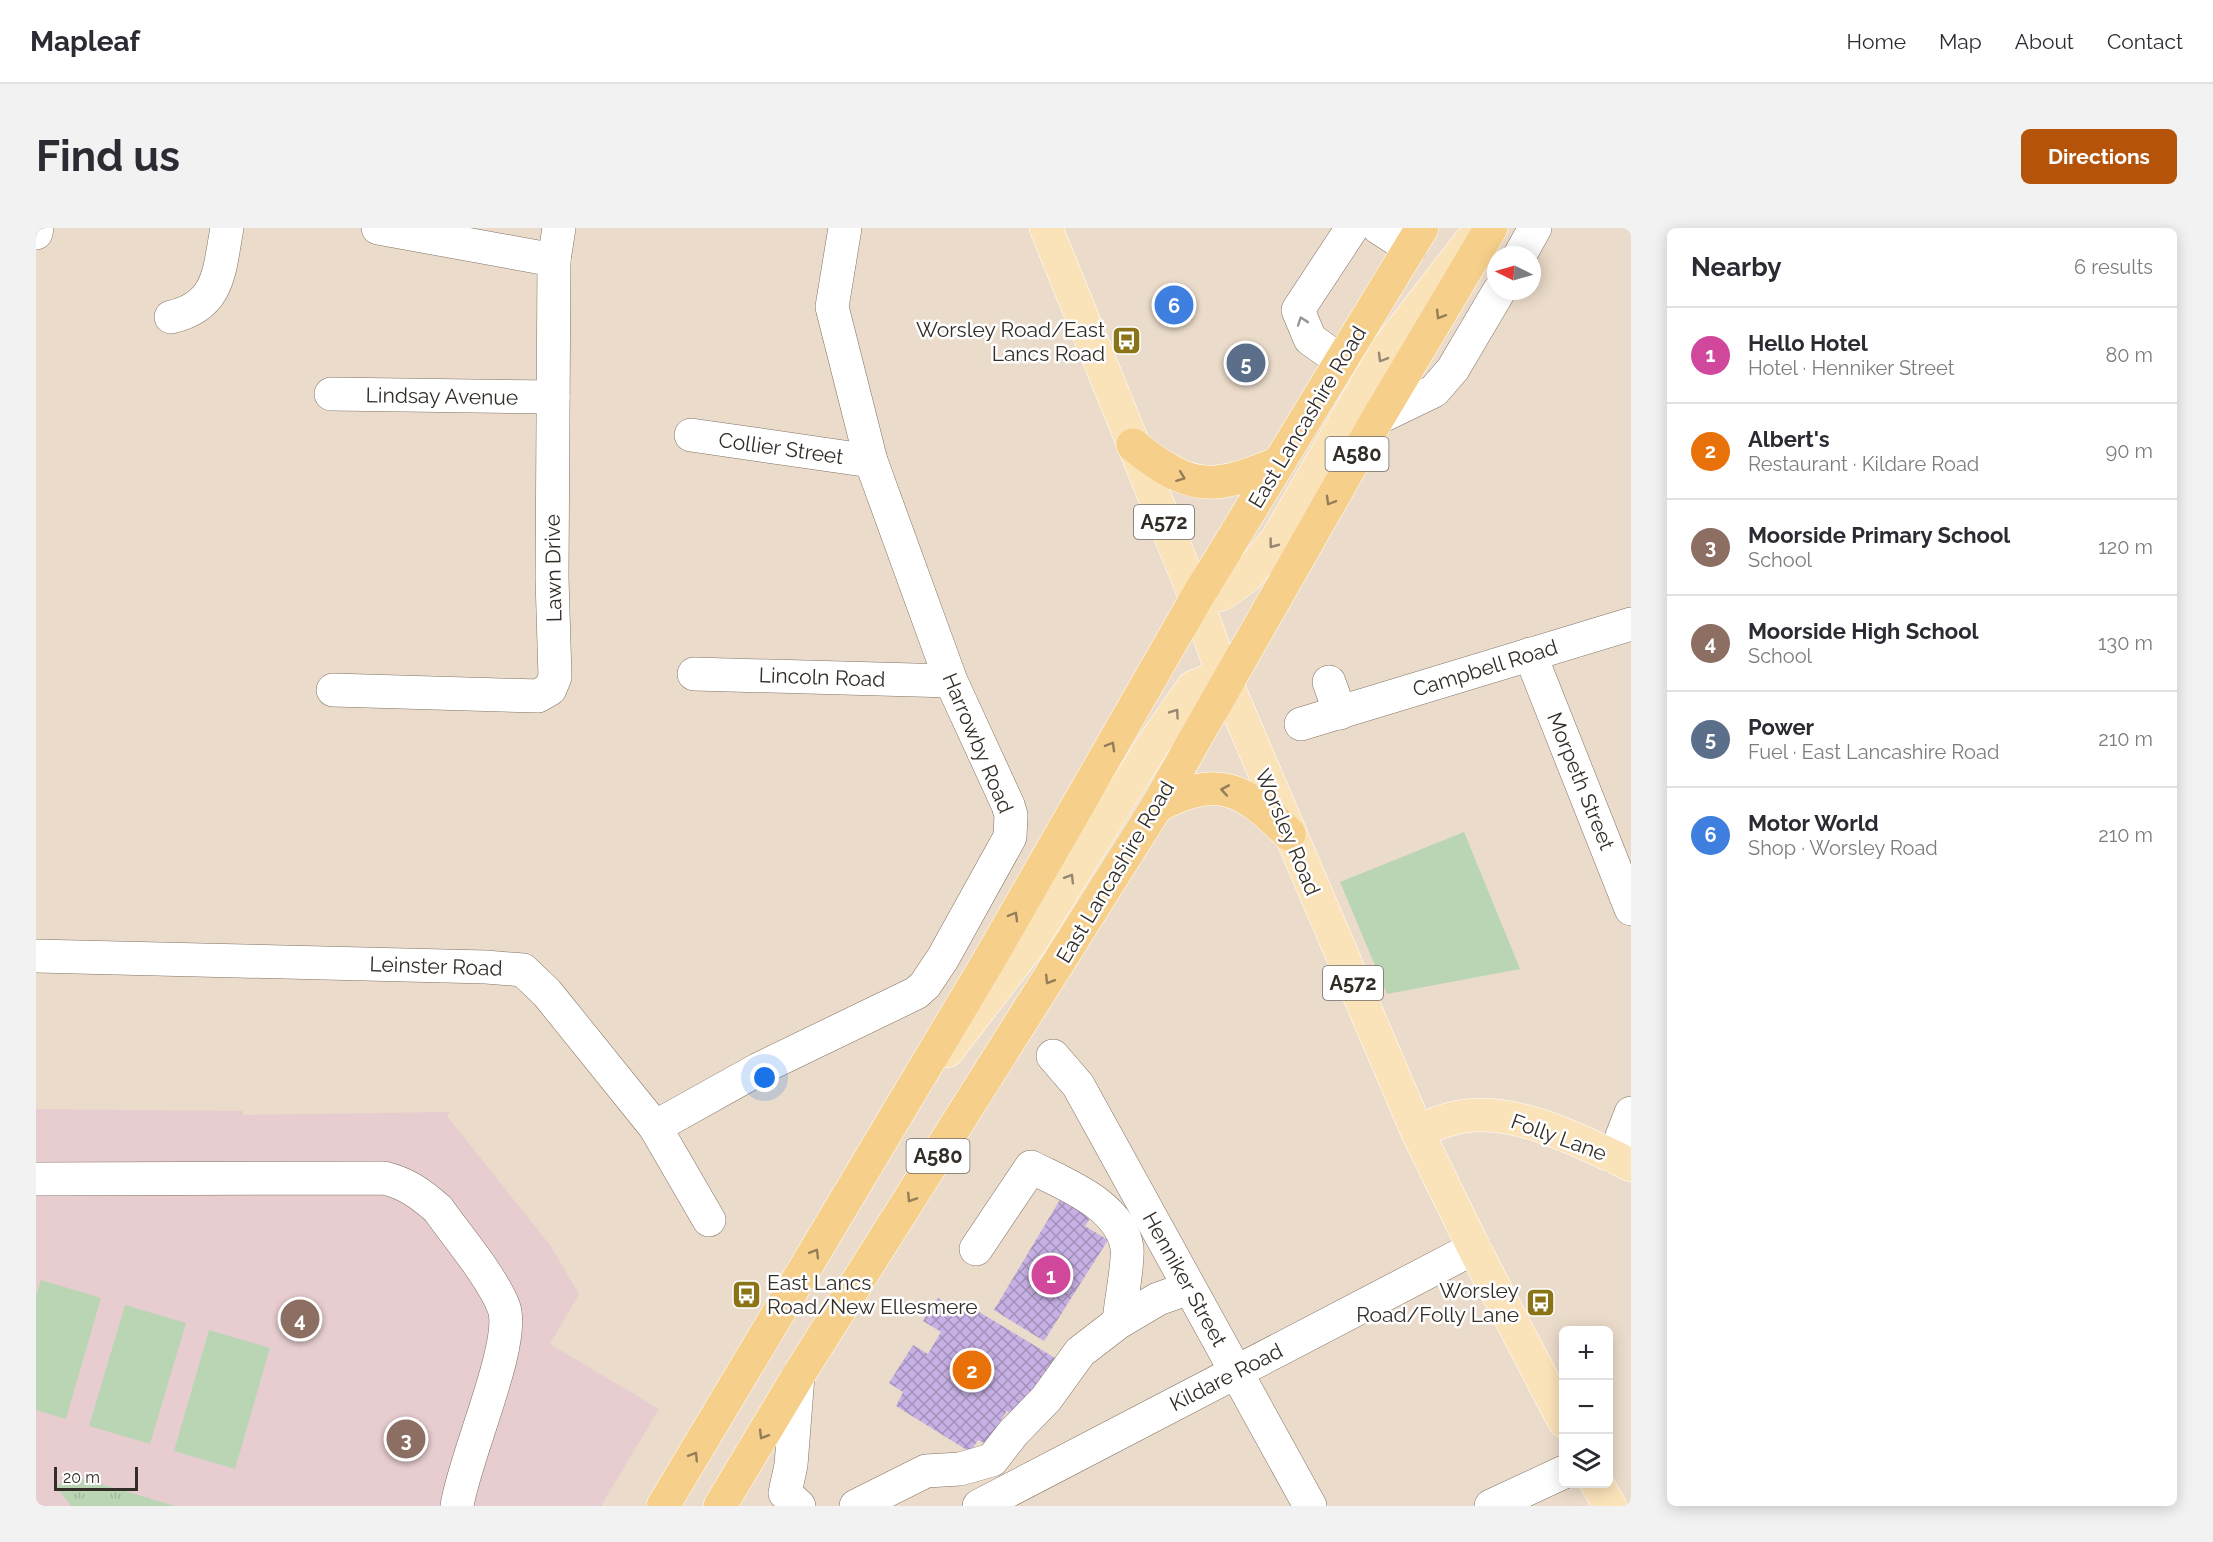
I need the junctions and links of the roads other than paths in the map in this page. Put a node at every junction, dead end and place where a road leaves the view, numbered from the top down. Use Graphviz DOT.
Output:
graph roads {
  1 [pos="37,228"];
  2 [pos="227,228"];
  3 [pos="378,228"];
  4 [pos="559,228"];
  5 [pos="845,228"];
  6 [pos="1046,228"];
  7 [pos="1352,228"];
  8 [pos="1379,228"];
  9 [pos="1481,228"];
  10 [pos="1491,228"];
  11 [pos="1535,228"];
  12 [pos="36,234"];
  13 [pos="1416,238"];
  14 [pos="1525,246"];
  15 [pos="554,260"];
  16 [pos="1494,300"];
  17 [pos="171,317"];
  18 [pos="1341,361"];
  19 [pos="331,394"];
  20 [pos="553,397"];
  21 [pos="1378,418"];
  22 [pos="691,435"];
  23 [pos="1132,445"];
  24 [pos="871,461"];
  25 [pos="1279,463"];
  26 [pos="1196,599"];
  27 [pos="1631,624"];
  28 [pos="1530,654"];
  29 [pos="694,674"];
  30 [pos="951,681"];
  31 [pos="1226,681"];
  32 [pos="1329,682"];
  33 [pos="333,690"];
  34 [pos="1340,713"];
  35 [pos="1301,724"];
  36 [pos="1157,806"];
  37 [pos="1289,834"];
  38 [pos="1631,909"];
  39 [pos="36,956"];
  40 [pos="1053,1056"];
  41 [pos="910,1093"];
  42 [pos="1631,1113"];
  43 [pos="655,1127"];
  44 [pos="1417,1131"];
  45 [pos="1623,1161"];
  46 [pos="36,1179"];
  47 [pos="709,1220"];
  48 [pos="1474,1248"];
  49 [pos="976,1249"];
  50 [pos="1189,1288"];
  51 [pos="1119,1322"];
  52 [pos="1236,1372"];
  53 [pos="798,1376"];
  54 [pos="1559,1413"];
  55 [pos="1559,1474"];
  56 [pos="1599,1488"];
  57 [pos="457,1506"];
  58 [pos="663,1506"];
  59 [pos="720,1506"];
  60 [pos="799,1506"];
  61 [pos="856,1506"];
  62 [pos="979,1506"];
  63 [pos="1310,1506"];
  64 [pos="1491,1506"];
  65 [pos="1610,1506"];
  1 -- 12 [label="street"];
  2 -- 17 [label="street"];
  3 -- 15 [label="street"];
  4 -- 15 [label="street, Lawn Drive"];
  5 -- 24 [label="street, Harrowby Road"];
  6 -- 23 [label="main road, Worsley Road / A572"];
  18 -- 7 [label="street, one-way"];
  8 -- 13 [label="street"];
  9 -- 26 [label="main road, one-way"];
  10 -- 21 [label="highway, East Lancashire Road / A580, one-way"];
  11 -- 14 [label="street"];
  13 -- 18 [label="highway, East Lancashire Road / A580"];
  15 -- 20 [label="street, Lawn Drive"];
  16 -- 21 [label="street"];
  18 -- 25 [label="highway, East Lancashire Road / A580"];
  19 -- 20 [label="street, Lindsay Avenue"];
  20 -- 33 [label="street, Lawn Drive"];
  21 -- 31 [label="highway, East Lancashire Road / A580, one-way"];
  22 -- 24 [label="street, Collier Street"];
  23 -- 25 [label="highway, one-way"];
  23 -- 26 [label="main road, Worsley Road / A572"];
  24 -- 30 [label="street, Harrowby Road"];
  25 -- 26 [label="highway, East Lancashire Road / A580"];
  26 -- 31 [label="main road, Worsley Road / A572"];
  41 -- 26 [label="highway, East Lancashire Road / A580, one-way"];
  27 -- 28 [label="street, Campbell Road"];
  28 -- 34 [label="street, Campbell Road"];
  28 -- 38 [label="street, Morpeth Street"];
  29 -- 30 [label="street, Lincoln Road"];
  30 -- 43 [label="street, Harrowby Road"];
  31 -- 36 [label="highway, East Lancashire Road / A580"];
  31 -- 37 [label="main road, Worsley Road / A572"];
  41 -- 31 [label="main road, one-way"];
  32 -- 34 [label="street"];
  34 -- 35 [label="street, Campbell Road"];
  37 -- 36 [label="highway, one-way"];
  36 -- 53 [label="highway, East Lancashire Road / A580, one-way"];
  37 -- 44 [label="main road, Worsley Road / A572"];
  39 -- 43 [label="street, Leinster Road"];
  40 -- 50 [label="street, Henniker Street"];
  58 -- 41 [label="highway, East Lancashire Road / A580, one-way"];
  42 -- 45 [label="street"];
  43 -- 47 [label="street, Leinster Road"];
  44 -- 45 [label="main road, Folly Lane"];
  44 -- 48 [label="main road, Worsley Road / A572"];
  46 -- 57 [label="street"];
  48 -- 52 [label="street, Kildare Road"];
  48 -- 54 [label="main road, Worsley Road / A572"];
  49 -- 51 [label="street"];
  50 -- 51 [label="street"];
  50 -- 52 [label="street, Henniker Street"];
  51 -- 61 [label="street"];
  52 -- 62 [label="street, Kildare Road"];
  52 -- 63 [label="street, Henniker Street"];
  53 -- 59 [label="highway, East Lancashire Road / A580, one-way"];
  53 -- 60 [label="street"];
  55 -- 64 [label="street"];
  56 -- 65 [label="main road"];
}
